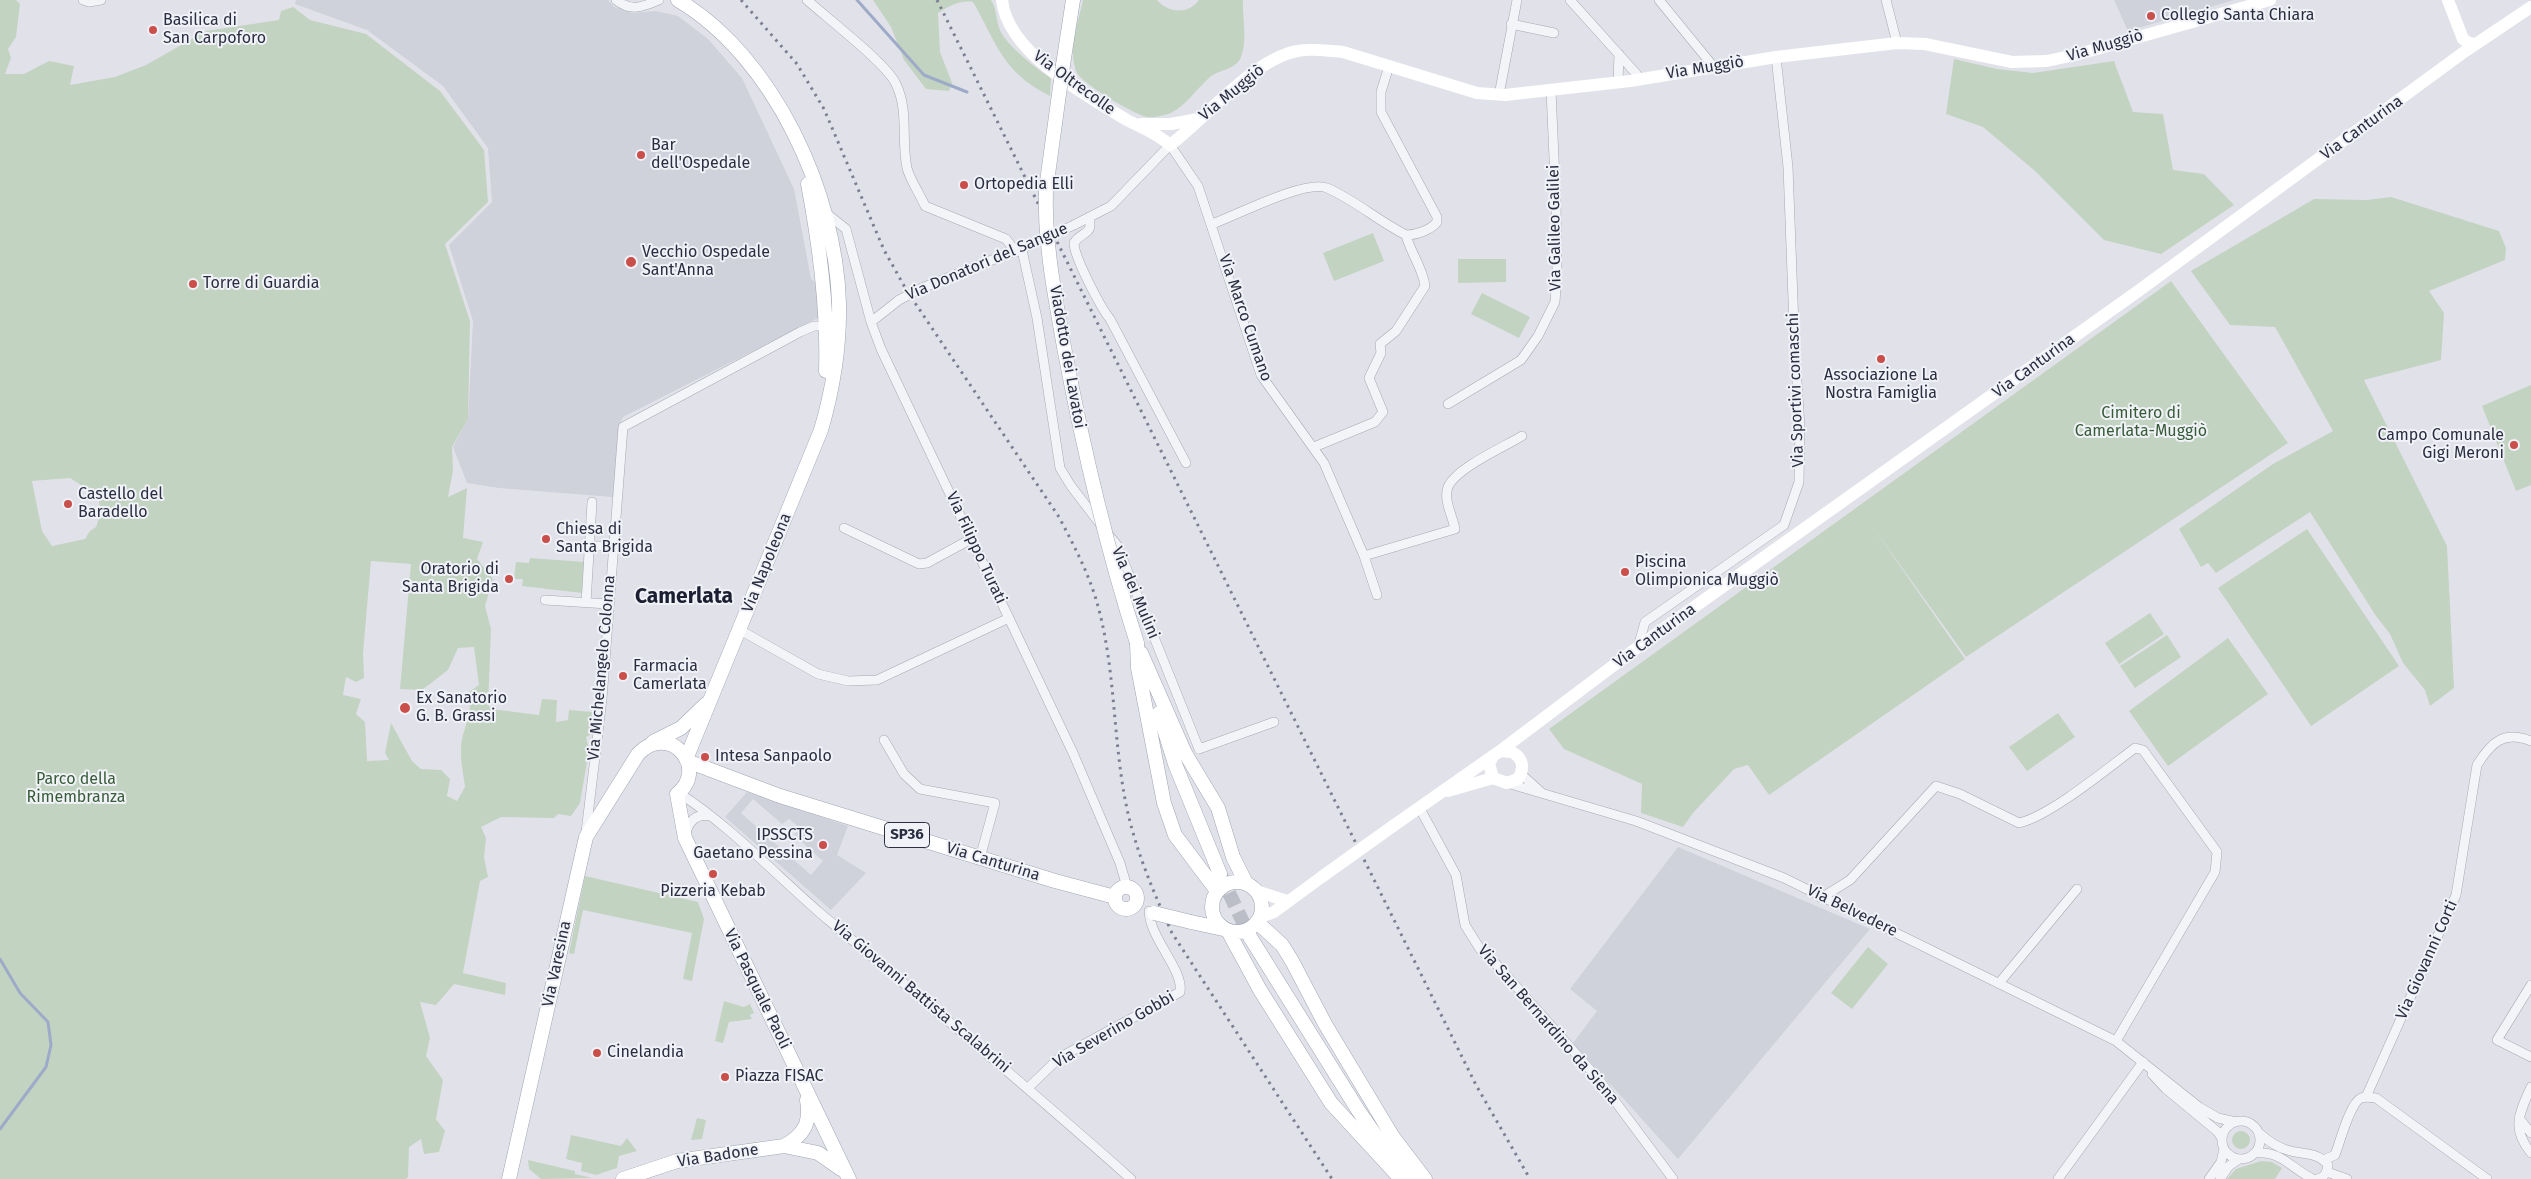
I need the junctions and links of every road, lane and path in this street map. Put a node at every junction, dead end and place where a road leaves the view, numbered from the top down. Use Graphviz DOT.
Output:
graph roads {
  1 [pos="83,0"];
  2 [pos="101,0"];
  3 [pos="616,0"];
  4 [pos="659,0"];
  5 [pos="678,0"];
  6 [pos="807,0"];
  7 [pos="1002,0"];
  8 [pos="1517,0"];
  9 [pos="1570,0"];
  10 [pos="1659,0"];
  11 [pos="1886,0"];
  12 [pos="2270,0"];
  13 [pos="2448,0"];
  14 [pos="1071,4"];
  15 [pos="2531,7"];
  16 [pos="1511,24"];
  17 [pos="1554,33"];
  18 [pos="2462,37"];
  19 [pos="1897,43"];
  20 [pos="2476,44"];
  21 [pos="1619,54"];
  22 [pos="1776,57"];
  23 [pos="2457,58"];
  24 [pos="1389,66"];
  25 [pos="1713,66"];
  26 [pos="1641,79"];
  27 [pos="1618,82"];
  28 [pos="1551,90"];
  29 [pos="1499,95"];
  30 [pos="1200,118"];
  31 [pos="1133,123"];
  32 [pos="1170,145"];
  33 [pos="803,154"];
  34 [pos="826,213"];
  35 [pos="1089,217"];
  36 [pos="1212,224"];
  37 [pos="1406,235"];
  38 [pos="1019,251"];
  39 [pos="871,322"];
  40 [pos="826,326"];
  41 [pos="836,350"];
  42 [pos="1448,404"];
  43 [pos="821,430"];
  44 [pos="1522,436"];
  45 [pos="1314,447"];
  46 [pos="1186,463"];
  47 [pos="592,502"];
  48 [pos="844,528"];
  49 [pos="971,539"];
  50 [pos="589,546"];
  51 [pos="602,546"];
  52 [pos="1364,556"];
  53 [pos="1377,595"];
  54 [pos="545,600"];
  55 [pos="586,603"];
  56 [pos="608,604"];
  57 [pos="1009,618"];
  58 [pos="740,630"];
  59 [pos="1137,643"];
  60 [pos="1638,647"];
  61 [pos="713,696"];
  62 [pos="1274,722"];
  63 [pos="1535,723"];
  64 [pos="884,740"];
  65 [pos="2531,741"];
  66 [pos="649,745"];
  67 [pos="1497,754"];
  68 [pos="1517,755"];
  69 [pos="634,761"];
  70 [pos="1521,774"];
  71 [pos="683,778"];
  72 [pos="1493,778"];
  73 [pos="1507,783"];
  74 [pos="1439,793"];
  75 [pos="1544,795"];
  76 [pos="1419,807"];
  77 [pos="710,816"];
  78 [pos="586,837"];
  79 [pos="685,838"];
  80 [pos="980,858"];
  81 [pos="1220,874"];
  82 [pos="1127,887"];
  83 [pos="1251,887"];
  84 [pos="2077,889"];
  85 [pos="1217,891"];
  86 [pos="1115,897"];
  87 [pos="1821,898"];
  88 [pos="1287,901"];
  89 [pos="1134,906"];
  90 [pos="1211,906"];
  91 [pos="1152,912"];
  92 [pos="1259,919"];
  93 [pos="1190,922"];
  94 [pos="1226,930"];
  95 [pos="1250,938"];
  96 [pos="2000,982"];
  97 [pos="2531,985"];
  98 [pos="2116,1041"];
  99 [pos="2531,1057"];
  100 [pos="2143,1062"];
  101 [pos="803,1084"];
  102 [pos="2531,1087"];
  103 [pos="1028,1088"];
  104 [pos="2366,1097"];
  105 [pos="2519,1118"];
  106 [pos="2236,1122"];
  107 [pos="2258,1133"];
  108 [pos="2531,1133"];
  109 [pos="2222,1139"];
  110 [pos="784,1146"];
  111 [pos="2224,1150"];
  112 [pos="2255,1152"];
  113 [pos="2302,1152"];
  114 [pos="2531,1152"];
  115 [pos="515,1154"];
  116 [pos="2239,1160"];
  117 [pos="2323,1160"];
  118 [pos="2327,1172"];
  119 [pos="2297,1173"];
  120 [pos="848,1177"];
  121 [pos="509,1179"];
  122 [pos="520,1179"];
  123 [pos="624,1179"];
  124 [pos="1131,1179"];
  125 [pos="1401,1179"];
  126 [pos="1412,1179"];
  127 [pos="1425,1179"];
  128 [pos="1673,1179"];
  129 [pos="2058,1179"];
  130 [pos="2209,1179"];
  131 [pos="2220,1179"];
  132 [pos="2313,1179"];
  133 [pos="2318,1179"];
  134 [pos="2347,1179"];
  135 [pos="2487,1179"];
  1 -- 2 [label="street"];
  3 -- 4 [label="street"];
  5 -- 33 [label="main road, Via Napoleona"];
  6 -- 38 [label="street"];
  7 -- 31 [label="main road, Via Oltrecolle"];
  8 -- 16 [label="street"];
  9 -- 21 [label="street"];
  10 -- 25 [label="street"];
  11 -- 19 [label="street"];
  12 -- 19 [label="main road, Via Muggiò"];
  13 -- 18 [label="main road"];
  14 -- 59 [label="main road, Viadotto dei Lavatoi, bridge"];
  15 -- 20 [label="main road, Via Canturina"];
  16 -- 17 [label="street"];
  16 -- 29 [label="street"];
  18 -- 20 [label="main road"];
  18 -- 23 [label="main road"];
  19 -- 22 [label="main road, Via Muggiò"];
  20 -- 23 [label="main road, Via Canturina"];
  21 -- 26 [label="street"];
  21 -- 27 [label="street"];
  22 -- 25 [label="main road, Via Muggiò"];
  22 -- 60 [label="street, Via Sportivi comaschi"];
  23 -- 60 [label="main road, Via Canturina"];
  24 -- 29 [label="main road, Via Muggiò"];
  24 -- 30 [label="main road, Via Muggiò"];
  24 -- 37 [label="street"];
  25 -- 26 [label="main road, Via Muggiò"];
  26 -- 27 [label="main road, Via Muggiò"];
  27 -- 28 [label="main road, Via Muggiò"];
  28 -- 29 [label="main road, Via Muggiò"];
  28 -- 42 [label="street, Via Galileo Galilei"];
  30 -- 31 [label="main road"];
  30 -- 32 [label="main road, Via Muggiò"];
  31 -- 32 [label="main road, Via Oltrecolle"];
  32 -- 35 [label="street, Via Donatori del Sangue"];
  32 -- 36 [label="street, Via Marco Cumano"];
  33 -- 34 [label="main road, Via Napoleona"];
  33 -- 40 [label="main road, Via Napoleona"];
  34 -- 39 [label="street, Via Filippo Turati"];
  34 -- 41 [label="main road, Via Napoleona"];
  35 -- 38 [label="street, Via Donatori del Sangue, bridge"];
  35 -- 46 [label="street"];
  36 -- 37 [label="street"];
  36 -- 45 [label="street, Via Marco Cumano"];
  37 -- 45 [label="street"];
  38 -- 39 [label="street, Via Donatori del Sangue, bridge"];
  38 -- 62 [label="street, Via dei Mulini"];
  39 -- 49 [label="street, Via Filippo Turati"];
  40 -- 41 [label="main road, Via Napoleona"];
  40 -- 43 [label="main road, Via Napoleona"];
  40 -- 56 [label="street, Via Michelangelo Colonna"];
  41 -- 43 [label="main road, Via Napoleona"];
  43 -- 58 [label="main road, Via Napoleona"];
  44 -- 52 [label="street"];
  45 -- 52 [label="street, Via Marco Cumano"];
  47 -- 50 [label="street"];
  48 -- 49 [label="street"];
  49 -- 57 [label="street, Via Filippo Turati"];
  50 -- 51 [label="street"];
  50 -- 55 [label="street"];
  52 -- 53 [label="street, Via Marco Cumano"];
  54 -- 55 [label="street"];
  55 -- 56 [label="street"];
  56 -- 78 [label="street, Via Michelangelo Colonna"];
  57 -- 58 [label="street"];
  57 -- 82 [label="street, Via Filippo Turati"];
  58 -- 61 [label="main road, Via Napoleona"];
  59 -- 81 [label="main road"];
  59 -- 83 [label="main road"];
  59 -- 85 [label="main road"];
  60 -- 63 [label="main road, Via Canturina"];
  61 -- 66 [label="main road, Via Napoleona"];
  61 -- 71 [label="main road, Via Napoleona"];
  63 -- 67 [label="main road, Via Canturina"];
  63 -- 68 [label="main road, Via Canturina"];
  64 -- 80 [label="street"];
  65 -- 104 [label="street, Via Giovanni Corti"];
  66 -- 69 [label="main road, Via Napoleona"];
  66 -- 71 [label="main road"];
  67 -- 68 [label="main road"];
  67 -- 72 [label="main road"];
  67 -- 74 [label="main road, Via Canturina"];
  68 -- 70 [label="main road"];
  69 -- 78 [label="main road, Via Varesina"];
  70 -- 73 [label="main road"];
  70 -- 75 [label="street, Via Belvedere"];
  71 -- 77 [label="street, Via Giovanni Battista Scalabrini"];
  71 -- 79 [label="main road, Via Pasquale Paoli"];
  71 -- 80 [label="main road, Via Canturina / SP36"];
  72 -- 73 [label="main road"];
  72 -- 74 [label="main road, Via Canturina"];
  73 -- 75 [label="street, Via Belvedere"];
  74 -- 76 [label="main road, Via Canturina"];
  75 -- 87 [label="street, Via Belvedere"];
  76 -- 88 [label="main road, Via Canturina, bridge"];
  76 -- 128 [label="street, Via San Bernardino da Siena"];
  77 -- 79 [label="street"];
  77 -- 103 [label="street, Via Giovanni Battista Scalabrini"];
  78 -- 115 [label="main road, Via Varesina"];
  79 -- 101 [label="main road, Via Pasquale Paoli"];
  80 -- 86 [label="main road, Via Canturina / SP36"];
  82 -- 86 [label="main road"];
  82 -- 89 [label="main road"];
  83 -- 85 [label="main road"];
  83 -- 88 [label="main road"];
  83 -- 92 [label="main road"];
  84 -- 96 [label="street"];
  85 -- 90 [label="main road"];
  86 -- 89 [label="main road"];
  87 -- 96 [label="street, Via Belvedere"];
  87 -- 98 [label="street"];
  88 -- 92 [label="main road, Via Canturina"];
  89 -- 91 [label="main road"];
  90 -- 93 [label="main road"];
  90 -- 94 [label="main road"];
  91 -- 93 [label="main road, bridge"];
  91 -- 103 [label="street, Via Severino Gobbi"];
  92 -- 94 [label="main road"];
  92 -- 127 [label="main road"];
  93 -- 94 [label="main road"];
  94 -- 125 [label="main road"];
  95 -- 126 [label="main road"];
  96 -- 98 [label="street, Via Belvedere"];
  97 -- 99 [label="street"];
  98 -- 100 [label="street, Via Belvedere"];
  100 -- 106 [label="street, Via Belvedere"];
  100 -- 109 [label="street, Via Belvedere"];
  100 -- 129 [label="street"];
  101 -- 110 [label="main road"];
  101 -- 120 [label="main road, Via Pasquale Paoli"];
  102 -- 105 [label="street"];
  103 -- 124 [label="street, Via Giovanni Battista Scalabrini"];
  104 -- 117 [label="street, Via Giovanni Corti"];
  104 -- 135 [label="street"];
  105 -- 108 [label="street"];
  105 -- 114 [label="street"];
  106 -- 107 [label="street"];
  106 -- 109 [label="street"];
  107 -- 112 [label="street"];
  107 -- 113 [label="street"];
  109 -- 111 [label="street"];
  110 -- 120 [label="main road, Via Badone"];
  110 -- 123 [label="main road, Via Badone"];
  111 -- 116 [label="street"];
  111 -- 130 [label="street"];
  112 -- 116 [label="street"];
  112 -- 119 [label="street"];
  113 -- 117 [label="street"];
  113 -- 119 [label="street"];
  115 -- 121 [label="main road, Via Varesina"];
  115 -- 122 [label="main road"];
  116 -- 131 [label="street"];
  117 -- 118 [label="street"];
  118 -- 133 [label="street"];
  118 -- 134 [label="street"];
  119 -- 132 [label="street"];
}
